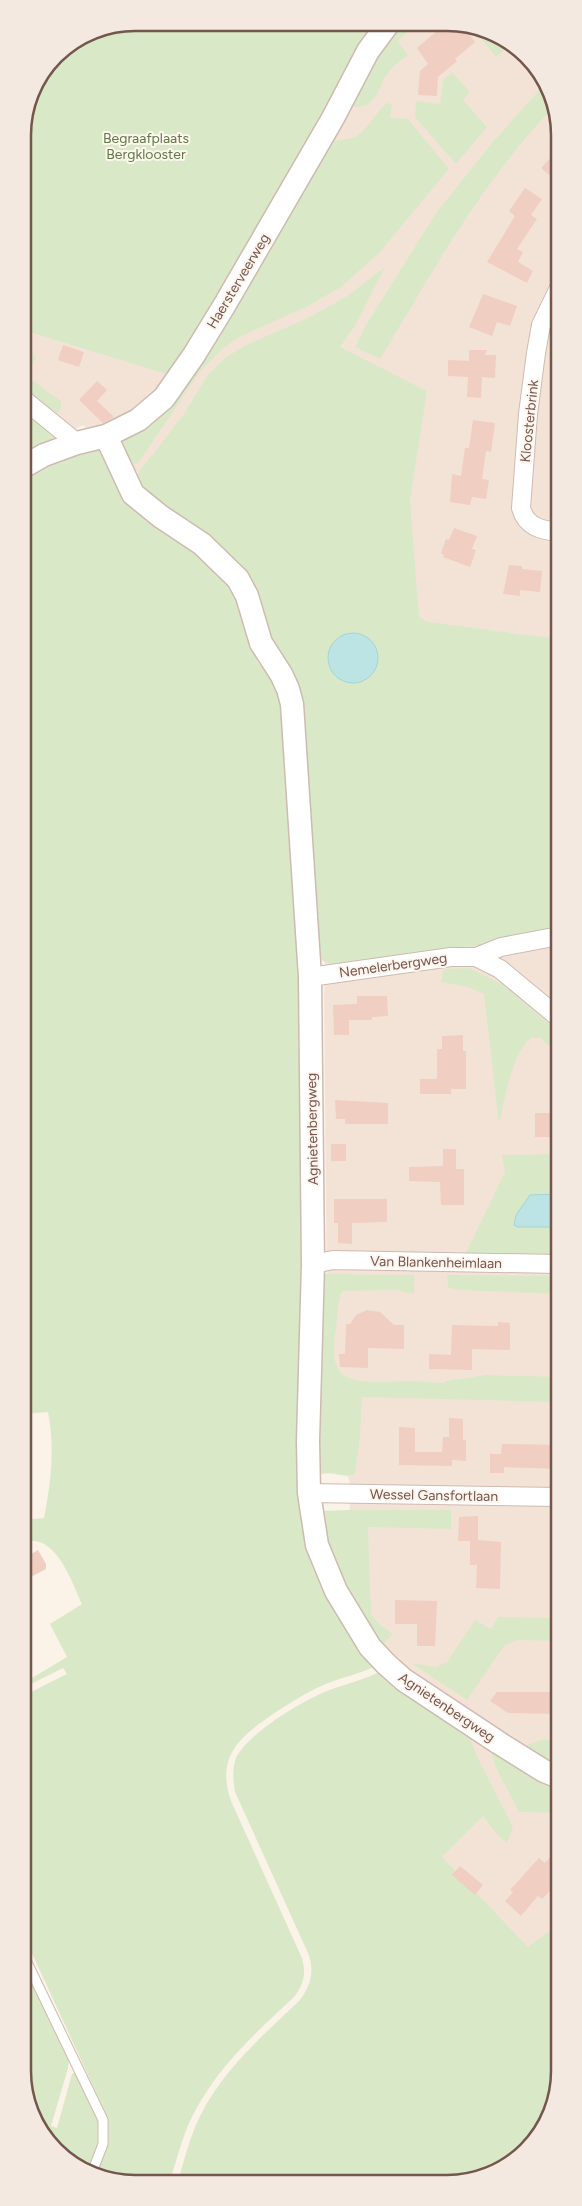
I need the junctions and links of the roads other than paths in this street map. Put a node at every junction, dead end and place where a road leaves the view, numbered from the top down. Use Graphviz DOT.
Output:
graph roads {
  1 [pos="383,31"];
  2 [pos="551,304"];
  3 [pos="31,406"];
  4 [pos="106,436"];
  5 [pos="77,443"];
  6 [pos="31,462"];
  7 [pos="551,531"];
  8 [pos="551,938"];
  9 [pos="476,957"];
  10 [pos="310,978"];
  11 [pos="551,1011"];
  12 [pos="313,1264"];
  13 [pos="551,1264"];
  14 [pos="309,1493"];
  15 [pos="551,1497"];
  16 [pos="551,1773"];
  17 [pos="31,1969"];
  18 [pos="94,2166"];
  1 -- 4 [label="street, Haersterveerweg"];
  2 -- 7 [label="street, Kloosterbrink"];
  3 -- 5 [label="street"];
  4 -- 5 [label="street, Haersterveerweg"];
  4 -- 10 [label="street, Agnietenbergweg"];
  5 -- 6 [label="street, Haersterveerweg"];
  8 -- 9 [label="street, Nemelerbergweg"];
  9 -- 10 [label="street, Nemelerbergweg"];
  9 -- 11 [label="street, Nemelerbergweg"];
  10 -- 12 [label="street, Agnietenbergweg"];
  12 -- 13 [label="street, Van Blankenheimlaan"];
  12 -- 14 [label="street, Agnietenbergweg"];
  14 -- 15 [label="street, Wessel Gansfortlaan"];
  14 -- 16 [label="street, Agnietenbergweg"];
  17 -- 18 [label="lane"];
}
